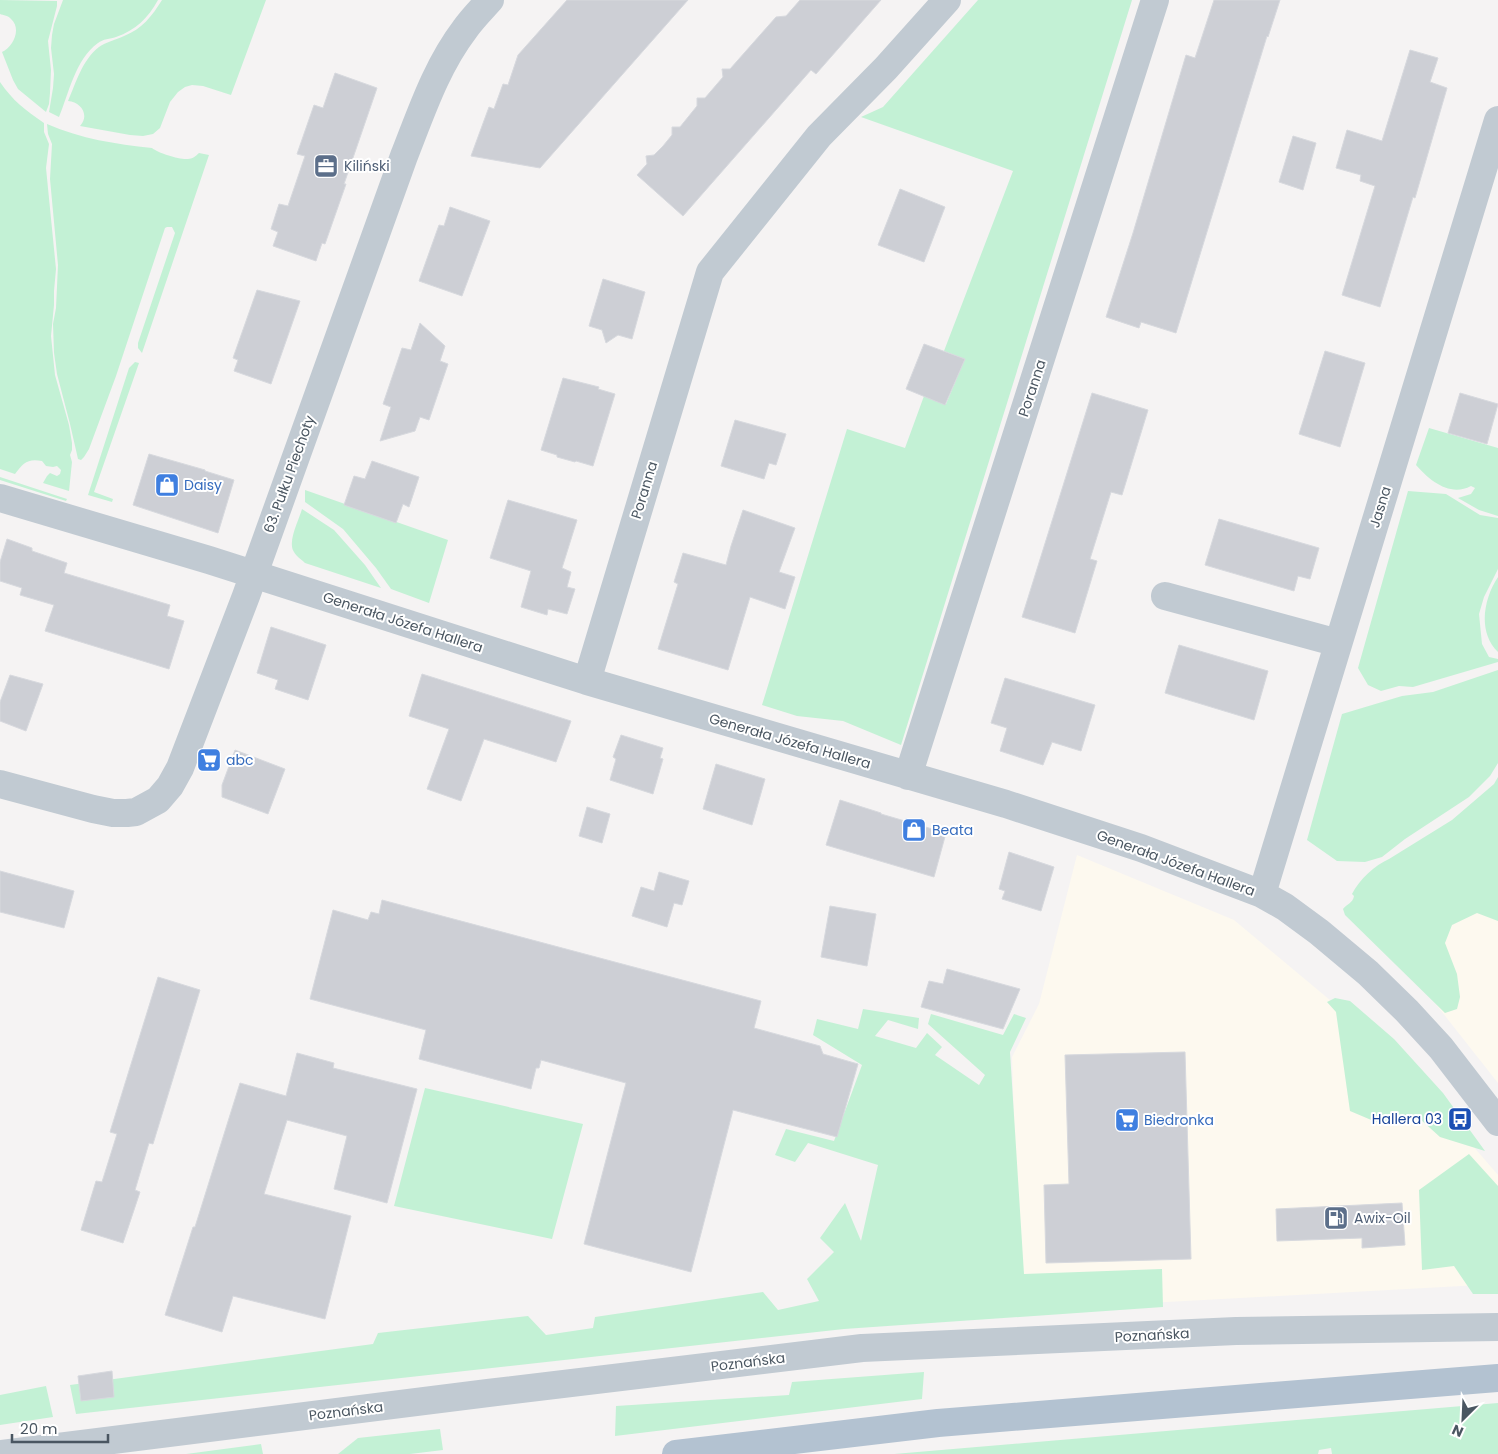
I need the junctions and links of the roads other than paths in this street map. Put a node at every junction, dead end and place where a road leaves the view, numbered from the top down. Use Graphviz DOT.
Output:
graph roads {
  1 [pos="490,0"];
  2 [pos="947,0"];
  3 [pos="1155,0"];
  4 [pos="1498,120"];
  5 [pos="0,498"];
  6 [pos="254,575"];
  7 [pos="1165,596"];
  8 [pos="1338,643"];
  9 [pos="587,681"];
  10 [pos="908,776"];
  11 [pos="0,784"];
  12 [pos="1262,894"];
  13 [pos="1498,1122"];
  14 [pos="1498,1327"];
  15 [pos="1498,1378"];
  16 [pos="2,1454"];
  17 [pos="676,1454"];
  1 -- 6 [label="street, 63. Pułku Piechoty"];
  2 -- 9 [label="street, Poranna"];
  3 -- 10 [label="street, Poranna"];
  4 -- 8 [label="street, Jasna"];
  5 -- 6 [label="street, Generała Józefa Hallera"];
  6 -- 9 [label="street, Generała Józefa Hallera"];
  6 -- 11 [label="street, 63. Pułku Piechoty"];
  7 -- 8 [label="street"];
  8 -- 12 [label="street, Jasna"];
  9 -- 10 [label="street, Generała Józefa Hallera"];
  10 -- 12 [label="street, Generała Józefa Hallera"];
  12 -- 13 [label="street, Generała Józefa Hallera"];
  14 -- 16 [label="street, Poznańska"];
  15 -- 17 [label="main road"];
}
